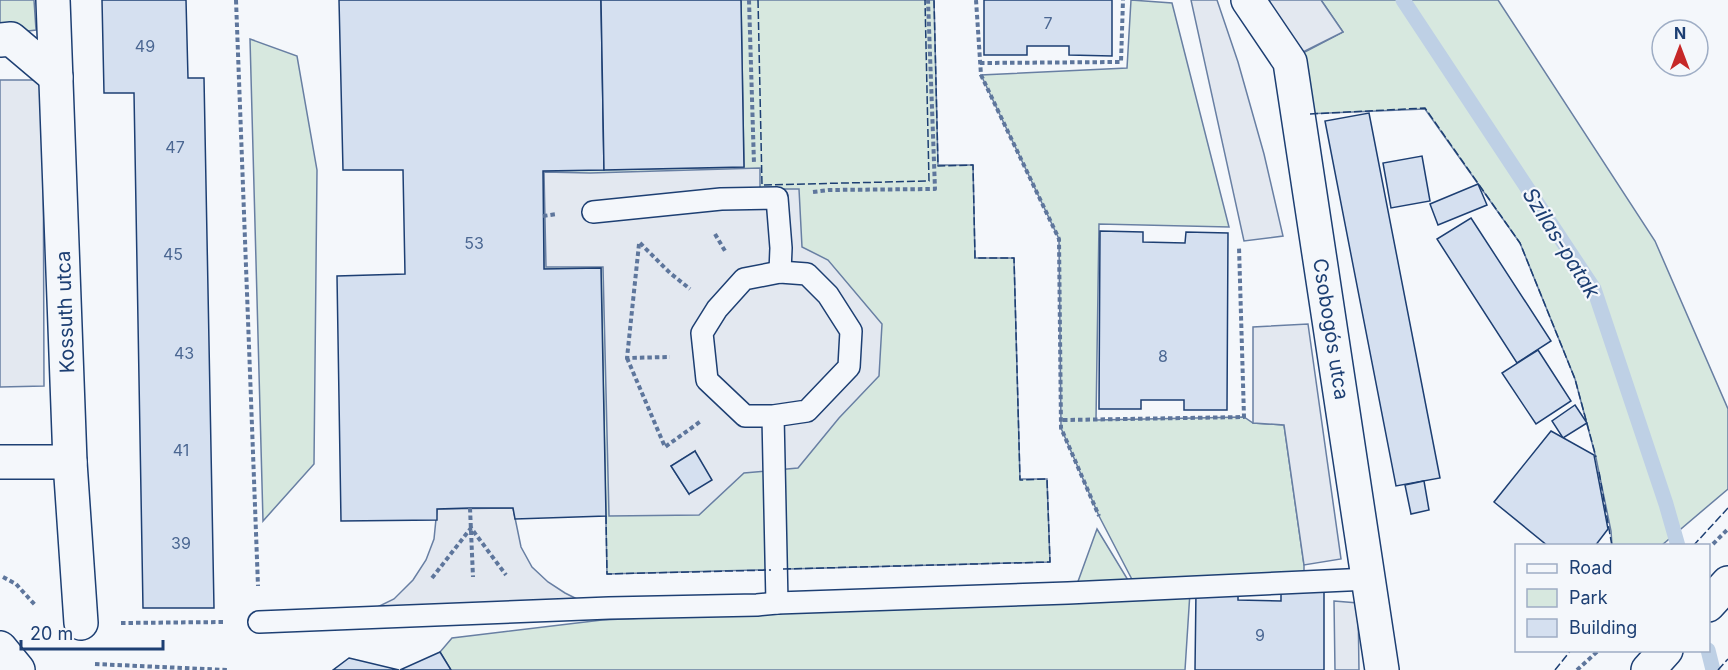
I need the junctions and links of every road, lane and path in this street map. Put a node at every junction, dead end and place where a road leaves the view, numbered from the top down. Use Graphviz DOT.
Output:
graph roads {
  1 [pos="53,0"];
  2 [pos="236,0"];
  3 [pos="748,0"];
  4 [pos="928,0"];
  5 [pos="976,0"];
  6 [pos="1123,0"];
  7 [pos="1248,0"];
  8 [pos="0,40"];
  9 [pos="980,63"];
  10 [pos="56,77"];
  11 [pos="874,183"];
  12 [pos="830,184"];
  13 [pos="874,189"];
  14 [pos="829,190"];
  15 [pos="777,198"];
  16 [pos="755,199"];
  17 [pos="593,212"];
  18 [pos="639,242"];
  19 [pos="1239,247"];
  20 [pos="780,272"];
  21 [pos="655,357"];
  22 [pos="627,358"];
  23 [pos="772,416"];
  24 [pos="1063,420"];
  25 [pos="690,430"];
  26 [pos="0,462"];
  27 [pos="70,462"];
  28 [pos="470,508"];
  29 [pos="1098,516"];
  30 [pos="471,528"];
  31 [pos="1728,529"];
  32 [pos="1710,547"];
  33 [pos="1369,579"];
  34 [pos="1728,583"];
  35 [pos="777,603"];
  36 [pos="1710,603"];
  37 [pos="532,612"];
  38 [pos="474,614"];
  39 [pos="402,616"];
  40 [pos="259,622"];
  41 [pos="81,623"];
  42 [pos="0,648"];
  43 [pos="1598,652"];
  44 [pos="1665,652"];
  45 [pos="91,664"];
  46 [pos="1578,669"];
  47 [pos="18,670"];
  48 [pos="227,670"];
  49 [pos="1382,670"];
  50 [pos="1648,670"];
  1 -- 10 [label="street, Kossuth utca"];
  2 -- 40 [label="path"];
  3 -- 16 [label="path"];
  4 -- 13 [label="path"];
  5 -- 9 [label="path"];
  6 -- 9 [label="path"];
  7 -- 33 [label="street, Csobogós utca"];
  8 -- 10 [label="street"];
  9 -- 24 [label="path"];
  10 -- 27 [label="street, Kossuth utca"];
  11 -- 13 [label="path"];
  12 -- 14 [label="path"];
  13 -- 14 [label="path"];
  14 -- 15 [label="path"];
  15 -- 16 [label="lane"];
  15 -- 20 [label="lane"];
  16 -- 17 [label="lane"];
  18 -- 22 [label="path"];
  19 -- 24 [label="path"];
  20 -- 23 [label="lane"];
  20 -- 23 [label="lane"];
  21 -- 22 [label="path"];
  22 -- 25 [label="path"];
  23 -- 35 [label="lane"];
  24 -- 29 [label="path"];
  26 -- 27 [label="street"];
  27 -- 41 [label="street, Kossuth utca"];
  28 -- 30 [label="path"];
  30 -- 37 [label="path"];
  30 -- 38 [label="path"];
  30 -- 39 [label="path"];
  31 -- 32 [label="path"];
  33 -- 35 [label="lane"];
  33 -- 49 [label="street, Csobogós utca"];
  34 -- 36 [label="street"];
  35 -- 37 [label="lane"];
  37 -- 38 [label="lane"];
  38 -- 39 [label="lane"];
  39 -- 40 [label="lane"];
  40 -- 41 [label="path"];
  42 -- 47 [label="street"];
  43 -- 46 [label="path"];
  44 -- 50 [label="street"];
  45 -- 48 [label="path"];
}
